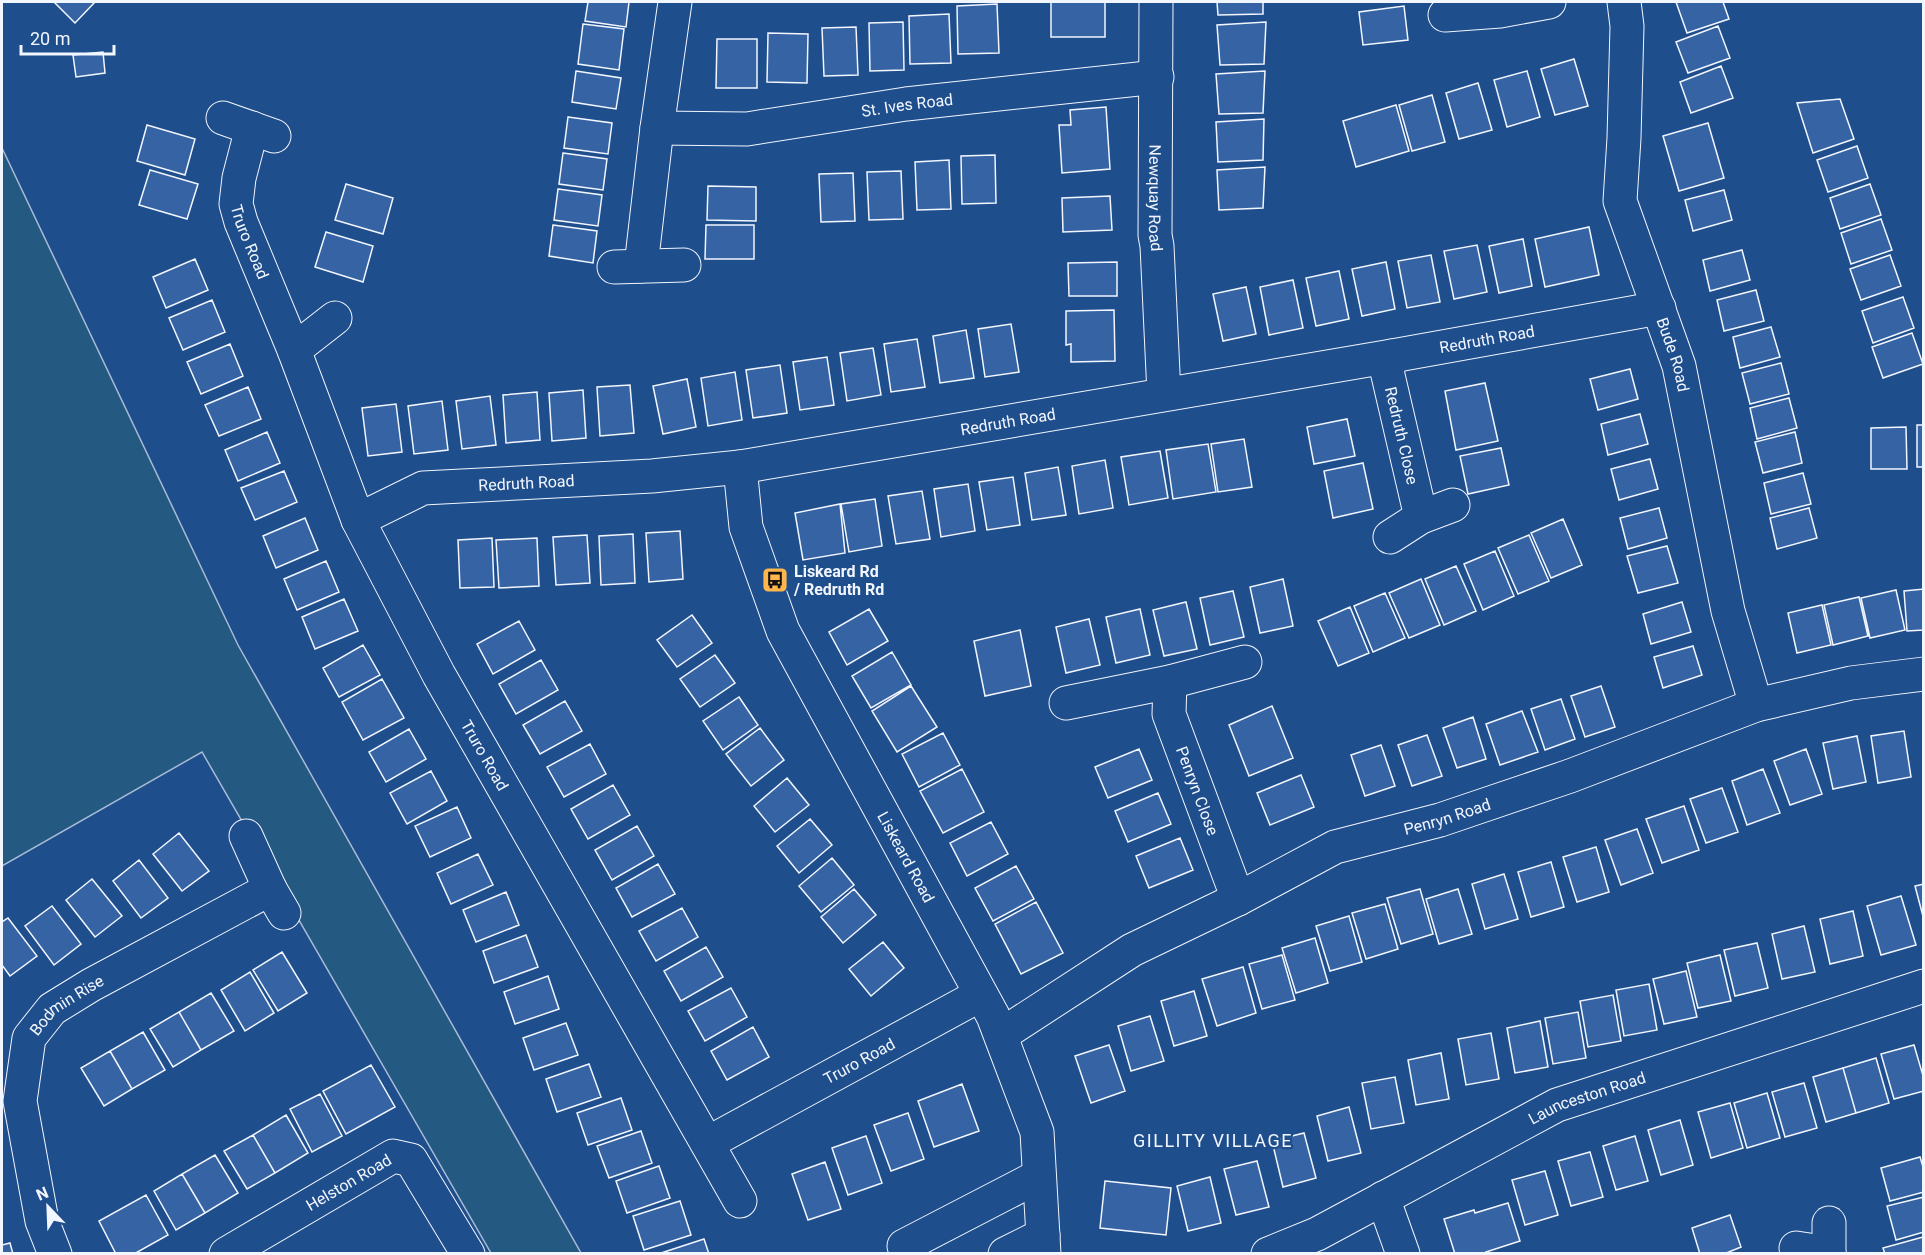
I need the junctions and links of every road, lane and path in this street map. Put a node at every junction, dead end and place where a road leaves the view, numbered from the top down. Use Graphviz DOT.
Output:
graph roads {
  1 [pos="675,2"];
  2 [pos="1156,2"];
  3 [pos="1549,2"];
  4 [pos="1624,2"];
  5 [pos="1445,20"];
  6 [pos="1157,77"];
  7 [pos="250,128"];
  8 [pos="657,128"];
  9 [pos="684,265"];
  10 [pos="1659,308"];
  11 [pos="335,318"];
  12 [pos="294,350"];
  13 [pos="1392,356"];
  14 [pos="1164,394"];
  15 [pos="740,467"];
  16 [pos="1453,506"];
  17 [pos="1421,517"];
  18 [pos="358,520"];
  19 [pos="1390,537"];
  20 [pos="1245,662"];
  21 [pos="1923,674"];
  22 [pos="1170,682"];
  23 [pos="1066,703"];
  24 [pos="1756,705"];
  25 [pos="246,836"];
  26 [pos="1238,899"];
  27 [pos="1923,986"];
  28 [pos="980,995"];
  29 [pos="1001,1035"];
  30 [pos="708,1143"];
  31 [pos="1039,1176"];
  32 [pos="1383,1198"];
  33 [pos="740,1201"];
  34 [pos="1829,1243"];
  35 [pos="1044,1244"];
  36 [pos="904,1246"];
  37 [pos="1796,1248"];
  38 [pos="55,1254"];
  39 [pos="226,1254"];
  40 [pos="468,1254"];
  41 [pos="1005,1254"];
  42 [pos="1268,1254"];
  43 [pos="1403,1254"];
  1 -- 8 [label="street"];
  2 -- 6 [label="street, Newquay Road"];
  3 -- 5 [label="street"];
  4 -- 10 [label="street, Bude Road"];
  6 -- 8 [label="street, St. Ives Road"];
  6 -- 14 [label="street, Newquay Road"];
  7 -- 12 [label="street, Truro Road"];
  8 -- 9 [label="street"];
  10 -- 13 [label="street, Redruth Road"];
  10 -- 24 [label="street, Bude Road"];
  11 -- 12 [label="street"];
  12 -- 18 [label="street, Truro Road"];
  13 -- 14 [label="street, Redruth Road"];
  13 -- 17 [label="street, Redruth Close"];
  14 -- 15 [label="street, Redruth Road"];
  15 -- 18 [label="street, Redruth Road"];
  15 -- 28 [label="street, Liskeard Road"];
  16 -- 17 [label="street"];
  17 -- 19 [label="street"];
  18 -- 30 [label="street, Truro Road"];
  20 -- 22 [label="street"];
  21 -- 24 [label="street, Penryn Road"];
  22 -- 23 [label="street"];
  22 -- 26 [label="street, Penryn Close"];
  24 -- 26 [label="street, Penryn Road"];
  25 -- 38 [label="street, Bodmin Rise"];
  26 -- 29 [label="street, Penryn Road"];
  27 -- 32 [label="street, Launceston Road"];
  28 -- 29 [label="street, Liskeard Road"];
  28 -- 30 [label="street, Truro Road"];
  29 -- 31 [label="street, Liskeard Road"];
  30 -- 33 [label="street, Truro Road"];
  31 -- 35 [label="street, Liskeard Road"];
  31 -- 36 [label="street"];
  32 -- 42 [label="street, Launceston Road"];
  32 -- 43 [label="street"];
  34 -- 37 [label="street"];
  35 -- 41 [label="street"];
  39 -- 40 [label="street, Helston Road"];
}
